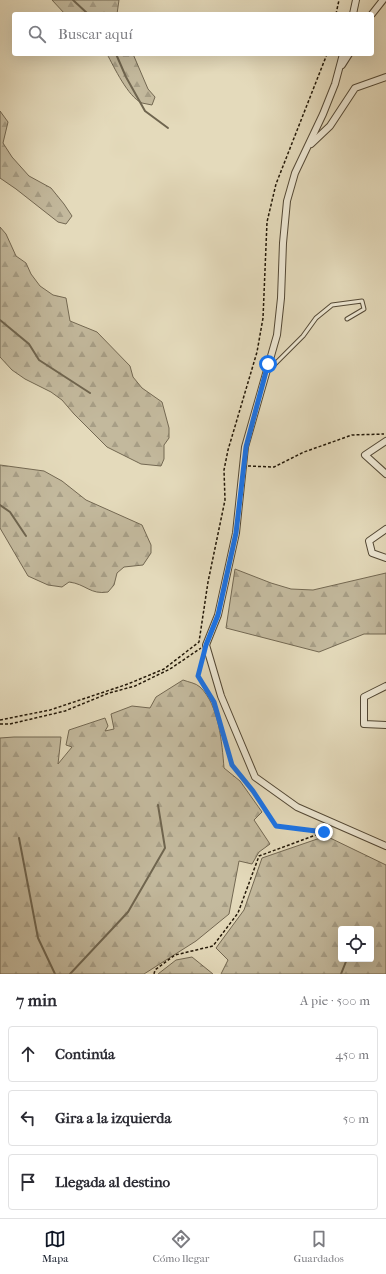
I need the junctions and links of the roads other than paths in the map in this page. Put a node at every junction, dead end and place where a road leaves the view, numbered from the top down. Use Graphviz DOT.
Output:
graph roads {
  1 [pos="356,0"];
  2 [pos="383,0"];
  3 [pos="353,12"];
  4 [pos="374,12"];
  5 [pos="342,56"];
  6 [pos="348,56"];
  7 [pos="338,73"];
  8 [pos="386,77"];
  9 [pos="308,146"];
  10 [pos="347,319"];
  11 [pos="265,374"];
  12 [pos="386,441"];
  13 [pos="386,474"];
  14 [pos="386,529"];
  15 [pos="386,558"];
  16 [pos="386,686"];
  17 [pos="386,725"];
  18 [pos="386,846"];
  1 -- 3 [label="street"];
  2 -- 4 [label="street"];
  5 -- 7 [label="street"];
  6 -- 7 [label="street"];
  7 -- 9 [label="street"];
  8 -- 9 [label="street"];
  9 -- 11 [label="street"];
  10 -- 11 [label="lane"];
  11 -- 18 [label="street"];
  12 -- 13 [label="street"];
  14 -- 15 [label="street"];
  16 -- 17 [label="street"];
}
